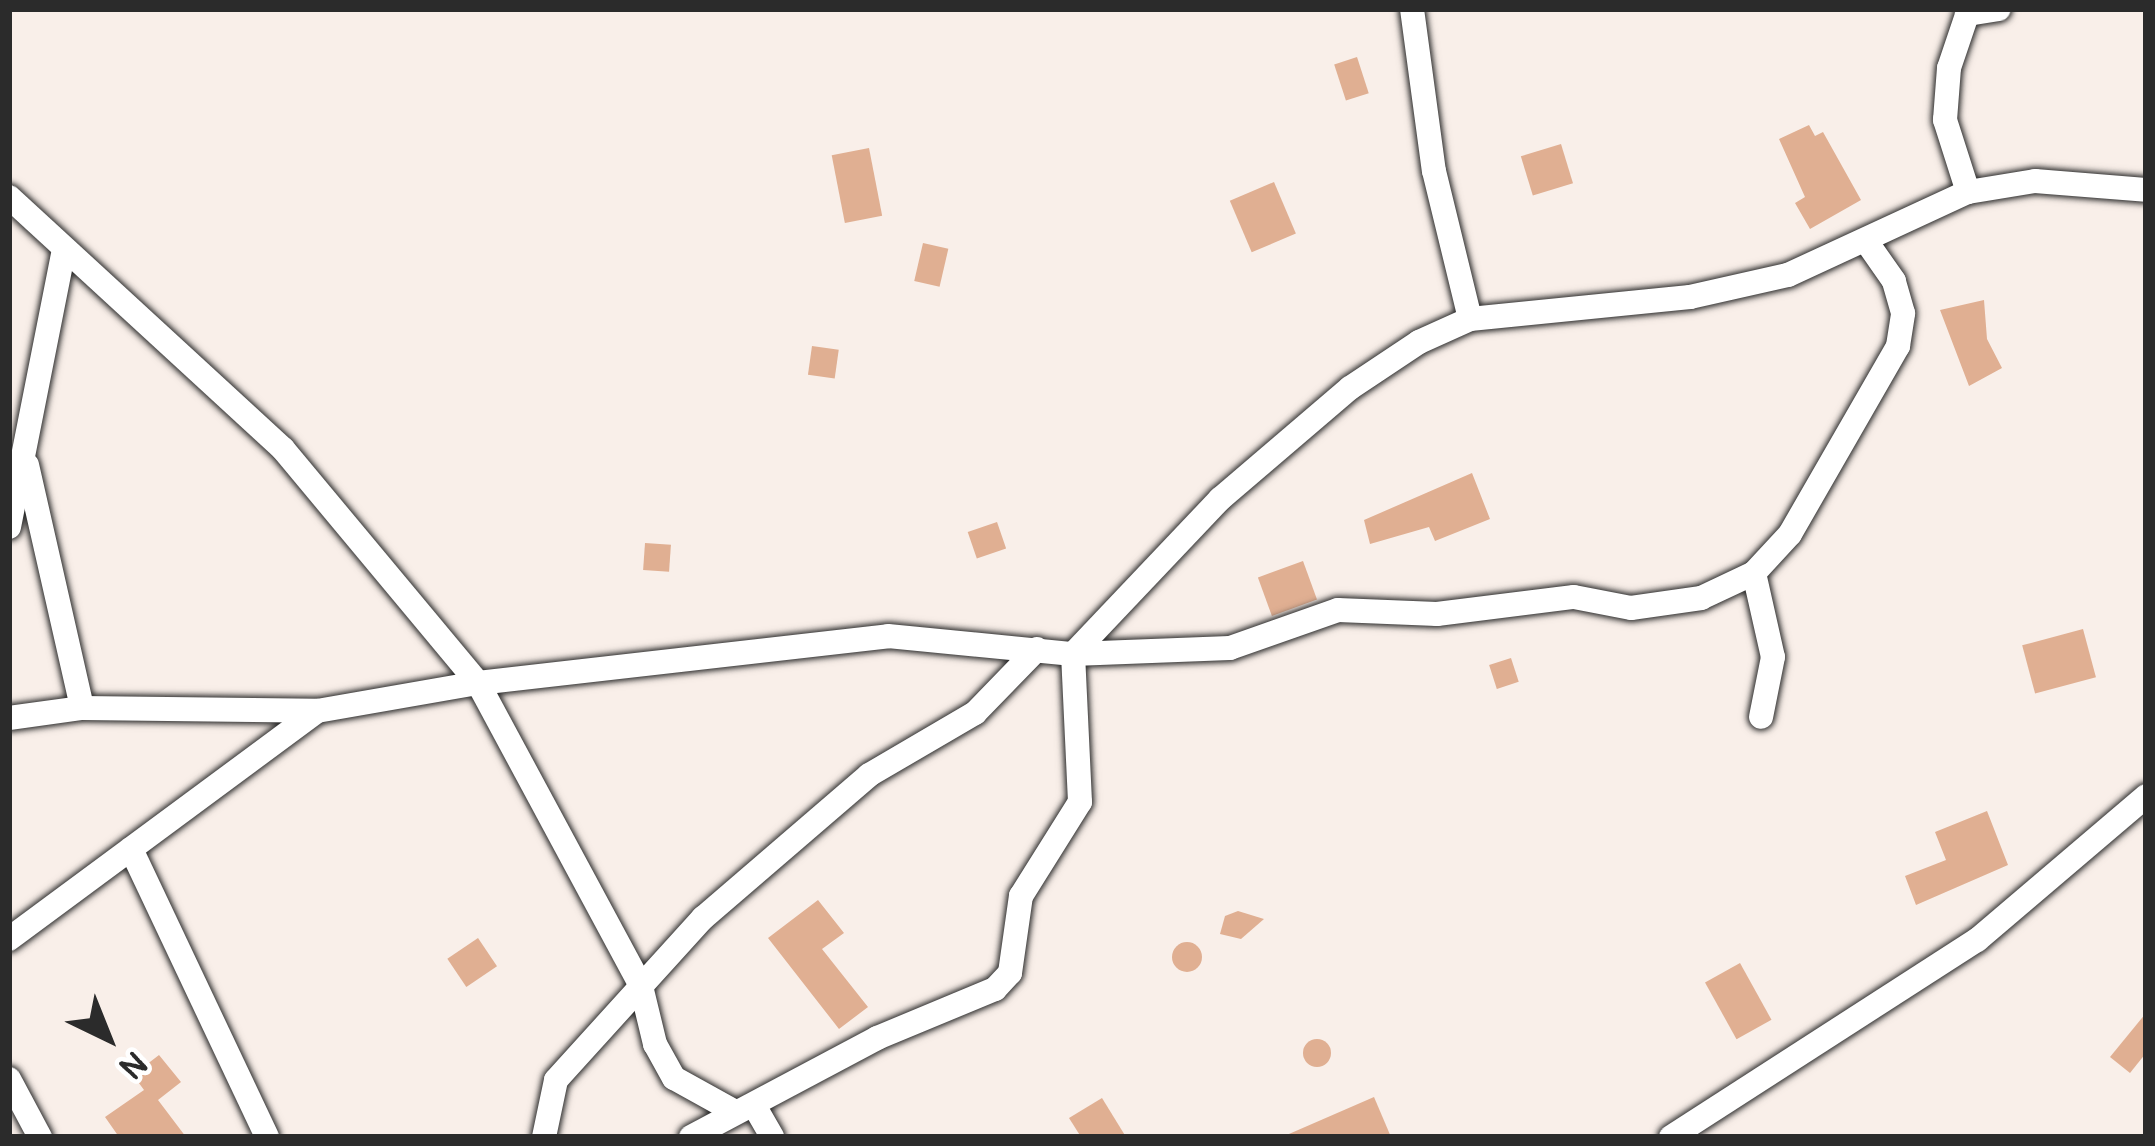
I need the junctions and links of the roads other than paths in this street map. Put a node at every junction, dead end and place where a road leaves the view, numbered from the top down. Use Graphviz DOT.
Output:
graph roads {
  1 [pos="1412,9"];
  2 [pos="1999,9"];
  3 [pos="1968,11"];
  4 [pos="2146,190"];
  5 [pos="1968,192"];
  6 [pos="9,197"];
  7 [pos="1866,241"];
  8 [pos="64,248"];
  9 [pos="1470,319"];
  10 [pos="25,457"];
  11 [pos="9,526"];
  12 [pos="1754,572"];
  13 [pos="1037,650"];
  14 [pos="1073,654"];
  15 [pos="478,683"];
  16 [pos="82,708"];
  17 [pos="316,711"];
  18 [pos="1761,717"];
  19 [pos="9,718"];
  20 [pos="2146,796"];
  21 [pos="130,849"];
  22 [pos="9,939"];
  23 [pos="641,986"];
  24 [pos="9,1079"];
  25 [pos="744,1108"];
  26 [pos="40,1137"];
  27 [pos="267,1137"];
  28 [pos="544,1137"];
  29 [pos="691,1137"];
  30 [pos="772,1137"];
  31 [pos="1671,1137"];
  1 -- 9 [label="street"];
  2 -- 3 [label="street"];
  3 -- 5 [label="street"];
  4 -- 5 [label="street"];
  5 -- 7 [label="street"];
  6 -- 8 [label="street"];
  7 -- 9 [label="street"];
  7 -- 12 [label="street"];
  8 -- 10 [label="street"];
  8 -- 15 [label="street"];
  9 -- 14 [label="street"];
  10 -- 11 [label="street"];
  10 -- 16 [label="street"];
  12 -- 14 [label="street"];
  12 -- 18 [label="street"];
  13 -- 14 [label="street"];
  13 -- 15 [label="street"];
  13 -- 23 [label="street"];
  14 -- 25 [label="street"];
  15 -- 17 [label="street"];
  15 -- 23 [label="street"];
  16 -- 17 [label="street"];
  16 -- 19 [label="street"];
  17 -- 21 [label="street"];
  20 -- 31 [label="street"];
  21 -- 22 [label="street"];
  21 -- 27 [label="street"];
  23 -- 25 [label="street"];
  23 -- 28 [label="street"];
  24 -- 26 [label="street"];
  25 -- 29 [label="street"];
  25 -- 30 [label="street"];
}
